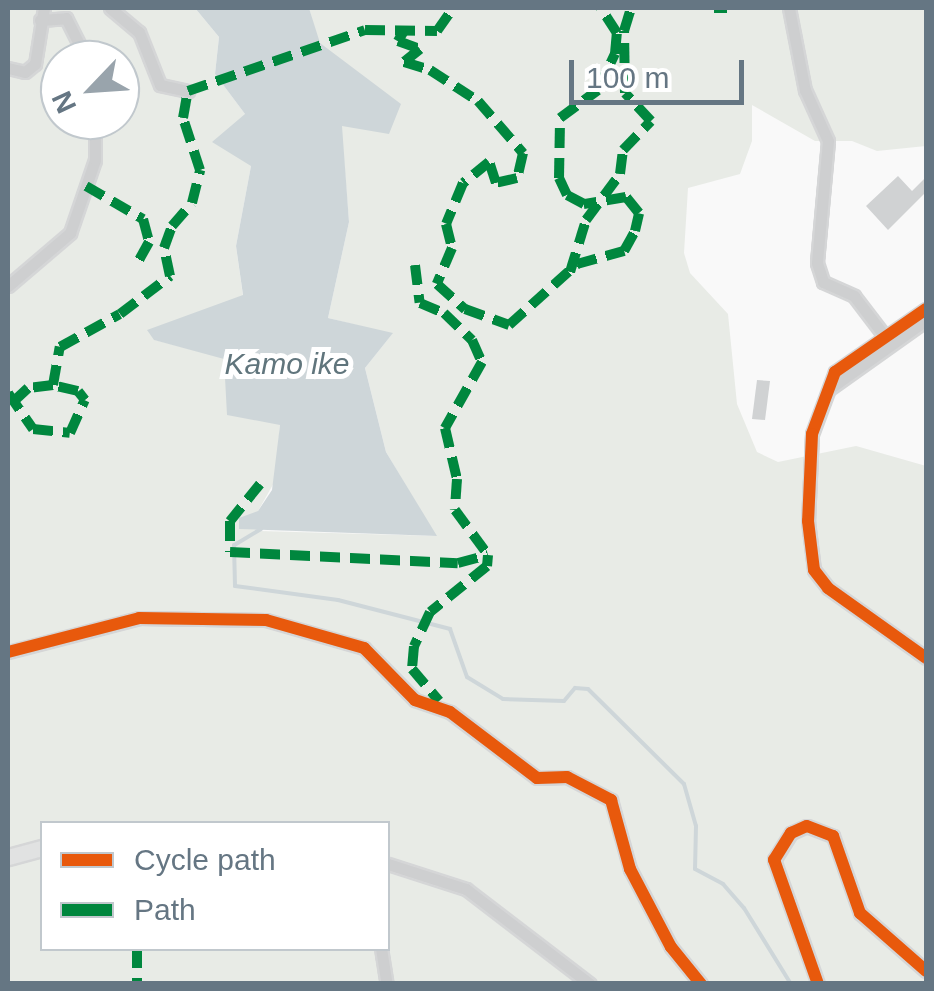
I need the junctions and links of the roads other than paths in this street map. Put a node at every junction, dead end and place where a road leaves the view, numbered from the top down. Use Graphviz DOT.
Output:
graph roads {
  1 [pos="110,8"];
  2 [pos="789,8"];
  3 [pos="42,14"];
  4 [pos="76,40"];
  5 [pos="8,68"];
  6 [pos="188,90"];
  7 [pos="95,140"];
  8 [pos="8,286"];
  9 [pos="926,309"];
  10 [pos="926,320"];
  11 [pos="883,334"];
  12 [pos="825,392"];
  13 [pos="8,652"];
  14 [pos="926,658"];
  15 [pos="40,849"];
  16 [pos="8,857"];
  17 [pos="390,865"];
  18 [pos="381,951"];
  19 [pos="926,971"];
  20 [pos="388,984"];
  21 [pos="590,984"];
  22 [pos="701,984"];
  23 [pos="818,984"];
  1 -- 6 [label="street"];
  2 -- 11 [label="street"];
  3 -- 4 [label="street"];
  3 -- 5 [label="street"];
  7 -- 8 [label="street"];
  9 -- 11 [label="street"];
  10 -- 12 [label="street"];
  11 -- 12 [label="street"];
  12 -- 14 [label="street"];
  13 -- 22 [label="street"];
  15 -- 16 [label="street"];
  17 -- 21 [label="street"];
  18 -- 20 [label="street"];
  19 -- 23 [label="street"];
}
